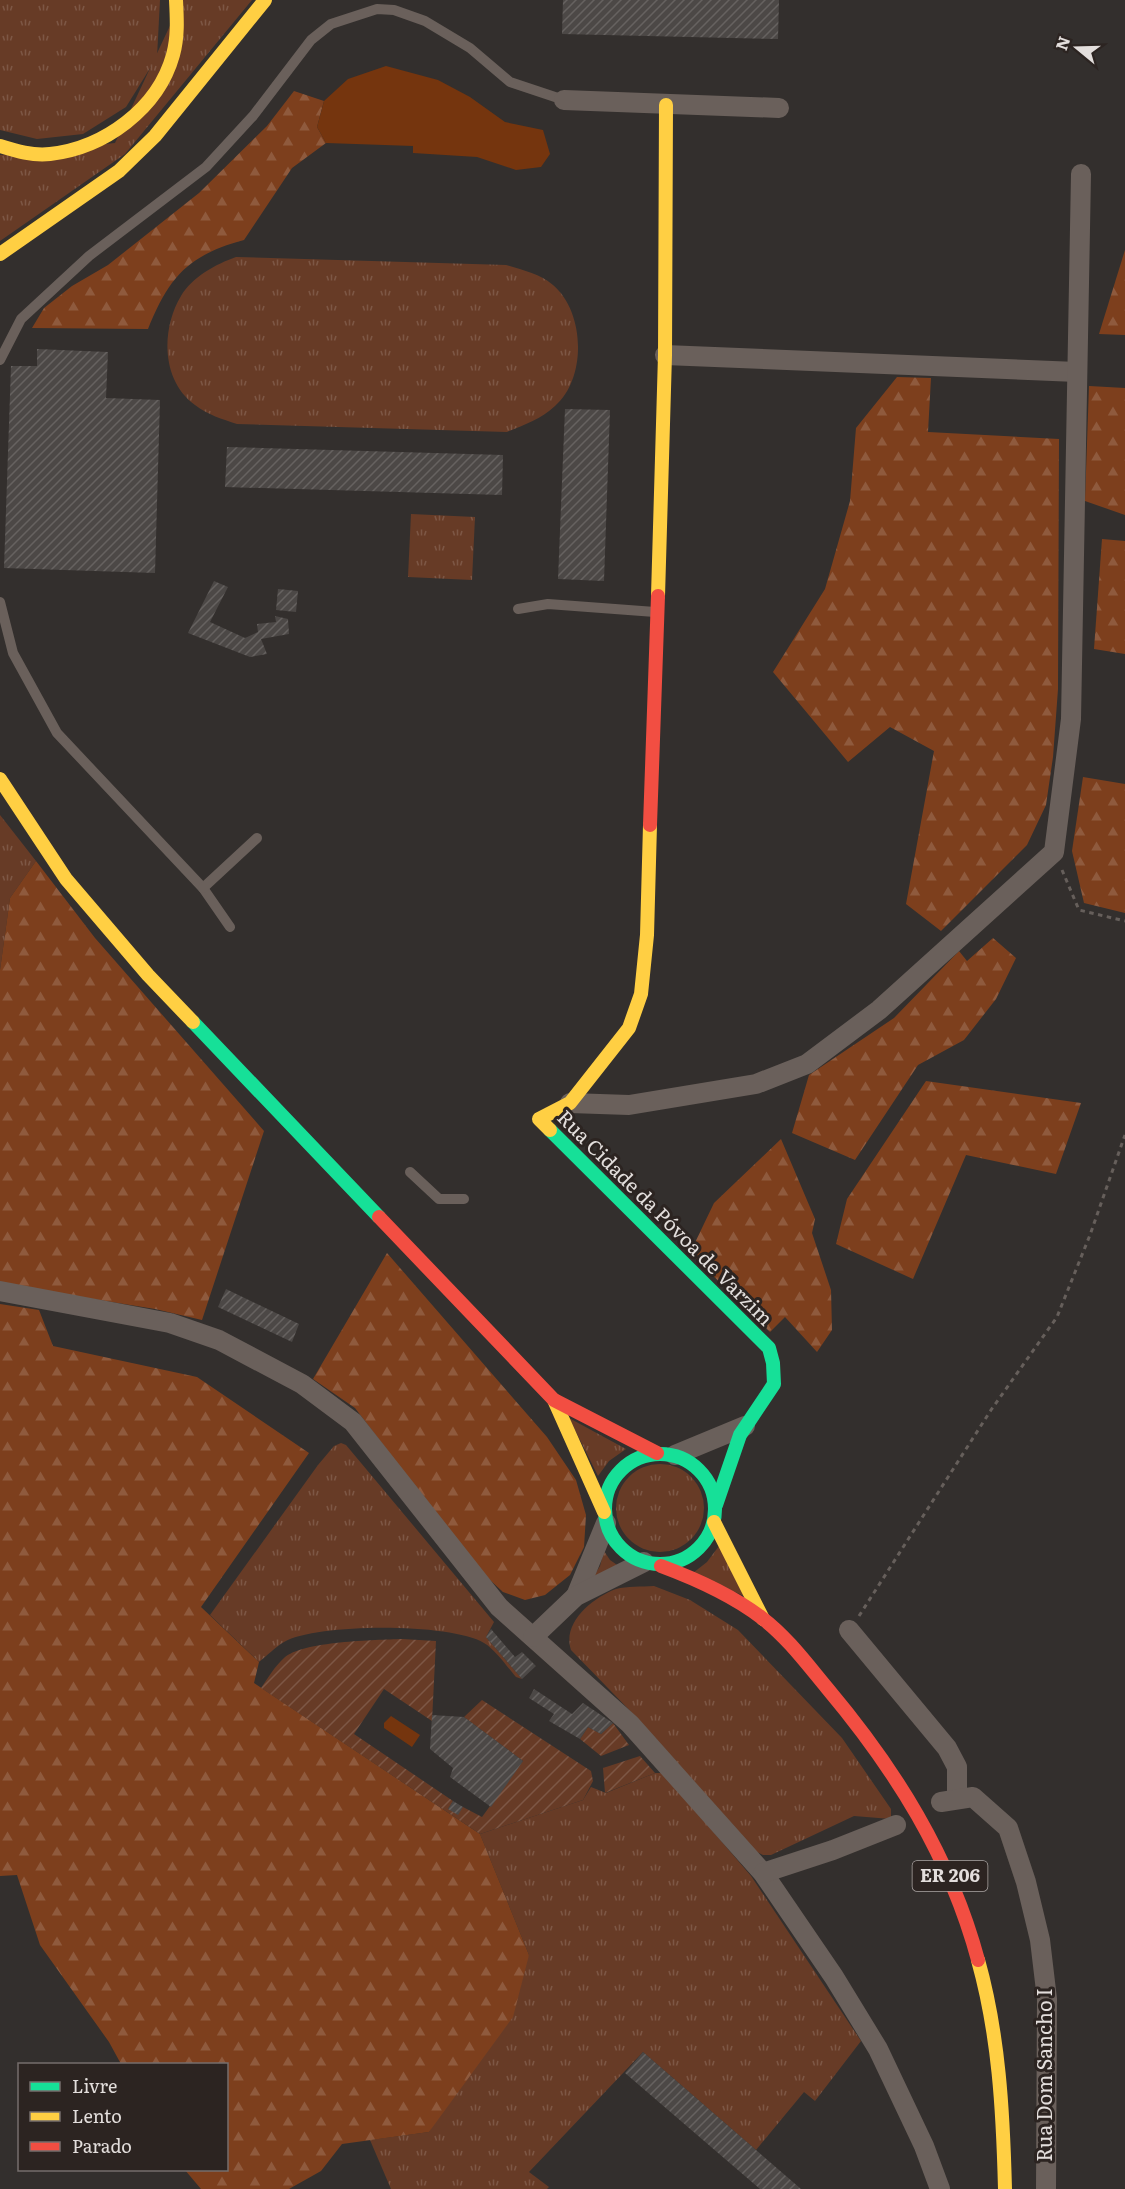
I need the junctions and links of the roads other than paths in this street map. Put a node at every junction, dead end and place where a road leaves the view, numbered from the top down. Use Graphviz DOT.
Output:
graph roads {
  1 [pos="176,0"];
  2 [pos="265,0"];
  3 [pos="564,100"];
  4 [pos="666,105"];
  5 [pos="779,108"];
  6 [pos="0,146"];
  7 [pos="1081,174"];
  8 [pos="0,254"];
  9 [pos="665,355"];
  10 [pos="0,360"];
  11 [pos="1077,372"];
  12 [pos="0,602"];
  13 [pos="518,609"];
  14 [pos="656,612"];
  15 [pos="0,779"];
  16 [pos="257,838"];
  17 [pos="203,888"];
  18 [pos="230,927"];
  19 [pos="570,1103"];
  20 [pos="410,1172"];
  21 [pos="464,1199"];
  22 [pos="0,1292"];
  23 [pos="554,1400"];
  24 [pos="745,1426"];
  25 [pos="666,1454"];
  26 [pos="716,1505"];
  27 [pos="605,1518"];
  28 [pos="714,1522"];
  29 [pos="653,1564"];
  30 [pos="576,1596"];
  31 [pos="763,1619"];
  32 [pos="849,1630"];
  33 [pos="533,1637"];
  34 [pos="896,1825"];
  35 [pos="763,1873"];
  36 [pos="940,2189"];
  37 [pos="1005,2189"];
  38 [pos="1046,2189"];
  1 -- 6 [label="main road"];
  2 -- 8 [label="main road"];
  3 -- 4 [label="street"];
  3 -- 10 [label="lane"];
  4 -- 5 [label="street"];
  4 -- 9 [label="main road"];
  7 -- 11 [label="street"];
  9 -- 11 [label="street"];
  9 -- 14 [label="main road"];
  11 -- 19 [label="street"];
  12 -- 17 [label="lane"];
  13 -- 14 [label="lane"];
  14 -- 19 [label="main road"];
  15 -- 23 [label="main road"];
  16 -- 17 [label="lane"];
  17 -- 18 [label="lane"];
  19 -- 24 [label="main road, Rua Cidade da Póvoa de Varzim"];
  20 -- 21 [label="lane"];
  22 -- 33 [label="street"];
  23 -- 25 [label="main road"];
  23 -- 27 [label="main road"];
  24 -- 25 [label="street"];
  24 -- 26 [label="main road, Rua Cidade da Póvoa de Varzim"];
  25 -- 26 [label="main road"];
  25 -- 27 [label="main road"];
  26 -- 28 [label="main road"];
  27 -- 29 [label="main road"];
  27 -- 30 [label="street"];
  28 -- 29 [label="main road"];
  28 -- 31 [label="main road"];
  29 -- 30 [label="street"];
  29 -- 31 [label="main road"];
  30 -- 33 [label="street"];
  31 -- 37 [label="main road, ER 206"];
  32 -- 38 [label="street, Rua Dom Sancho I"];
  33 -- 35 [label="street"];
  34 -- 35 [label="street"];
  35 -- 36 [label="street"];
}
